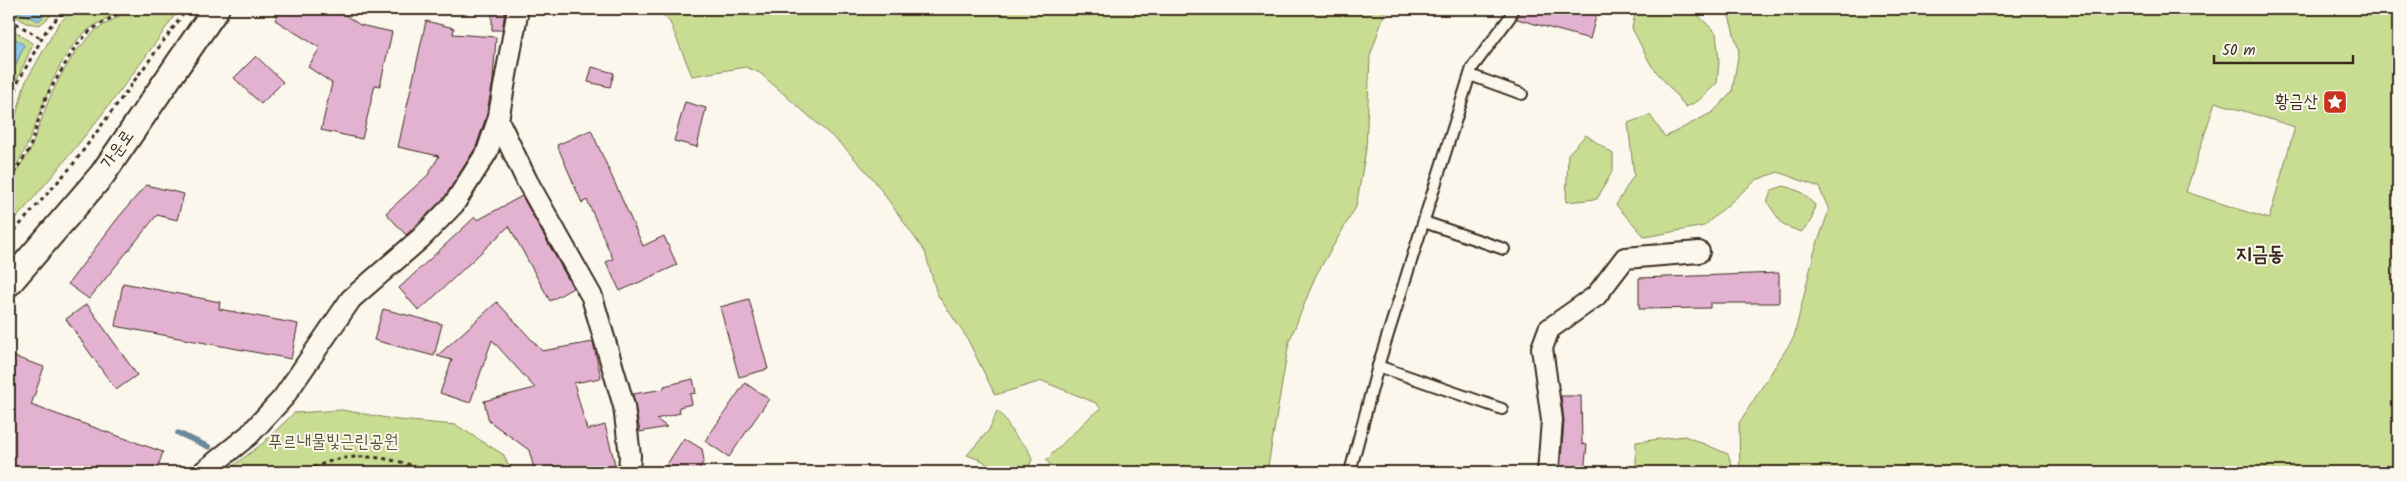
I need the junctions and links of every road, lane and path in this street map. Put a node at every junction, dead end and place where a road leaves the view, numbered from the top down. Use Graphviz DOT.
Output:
graph roads {
  1 [pos="65,9"];
  2 [pos="126,9"];
  3 [pos="187,9"];
  4 [pos="216,9"];
  5 [pos="518,9"];
  6 [pos="1512,9"];
  7 [pos="9,19"];
  8 [pos="42,39"];
  9 [pos="1470,76"];
  10 [pos="1522,94"];
  11 [pos="498,120"];
  12 [pos="9,122"];
  13 [pos="9,180"];
  14 [pos="1424,222"];
  15 [pos="9,237"];
  16 [pos="1504,249"];
  17 [pos="1699,252"];
  18 [pos="9,283"];
  19 [pos="1378,366"];
  20 [pos="1502,409"];
  21 [pos="203,472"];
  22 [pos="306,472"];
  23 [pos="431,472"];
  24 [pos="628,472"];
  25 [pos="1350,472"];
  26 [pos="1548,472"];
  1 -- 8 [label="path"];
  2 -- 13 [label="path"];
  3 -- 15 [label="path"];
  4 -- 18 [label="street, 가운로"];
  5 -- 11 [label="street"];
  6 -- 9 [label="lane"];
  7 -- 8 [label="path"];
  8 -- 12 [label="path"];
  9 -- 10 [label="lane"];
  9 -- 14 [label="lane"];
  11 -- 21 [label="street"];
  11 -- 24 [label="street"];
  14 -- 16 [label="lane"];
  14 -- 19 [label="lane"];
  17 -- 26 [label="street"];
  19 -- 20 [label="lane"];
  19 -- 25 [label="lane"];
  22 -- 23 [label="path"];
}
